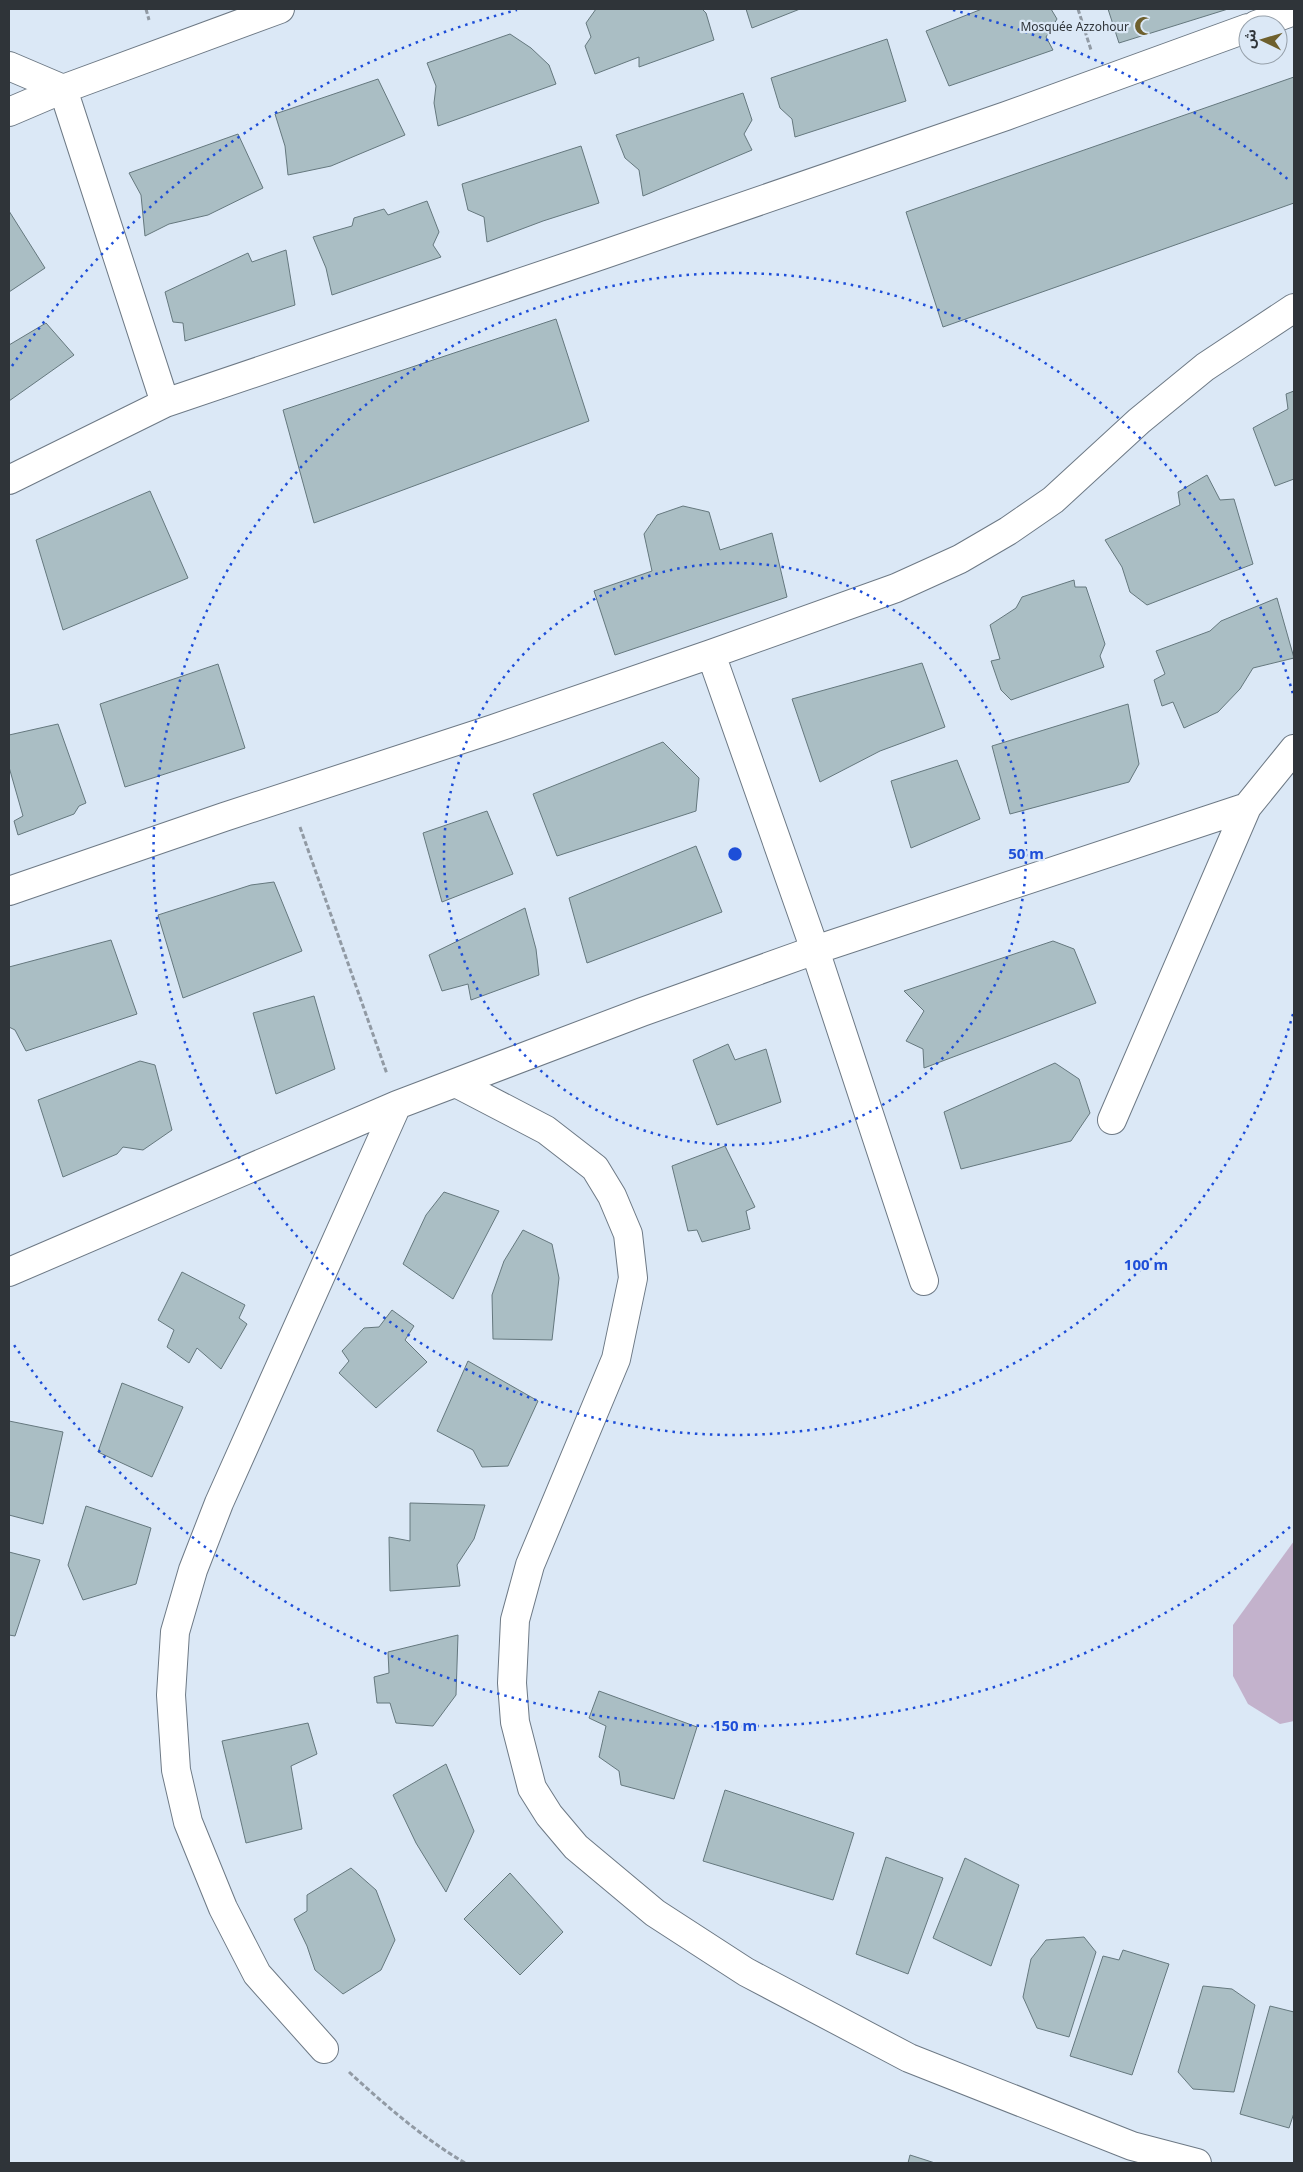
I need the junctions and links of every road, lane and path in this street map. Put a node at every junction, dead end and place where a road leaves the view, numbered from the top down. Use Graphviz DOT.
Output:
graph roads {
  1 [pos="280,9"];
  2 [pos="1238,32"];
  3 [pos="9,66"];
  4 [pos="63,89"];
  5 [pos="9,112"];
  6 [pos="1294,308"];
  7 [pos="165,403"];
  8 [pos="9,480"];
  9 [pos="711,654"];
  10 [pos="1294,749"];
  11 [pos="289,796"];
  12 [pos="1247,807"];
  13 [pos="9,891"];
  14 [pos="815,950"];
  15 [pos="456,1083"];
  16 [pos="397,1105"];
  17 [pos="1112,1120"];
  18 [pos="9,1272"];
  19 [pos="924,1281"];
  20 [pos="324,2049"];
  21 [pos="465,2163"];
  22 [pos="1197,2163"];
  1 -- 4 [label="street"];
  2 -- 7 [label="street"];
  3 -- 4 [label="street"];
  4 -- 5 [label="street"];
  4 -- 7 [label="street"];
  6 -- 9 [label="street"];
  7 -- 8 [label="street"];
  9 -- 11 [label="street"];
  9 -- 14 [label="street"];
  10 -- 12 [label="street"];
  11 -- 13 [label="street"];
  11 -- 16 [label="path"];
  12 -- 14 [label="street"];
  12 -- 17 [label="street"];
  14 -- 15 [label="street"];
  14 -- 19 [label="street"];
  15 -- 16 [label="street"];
  15 -- 22 [label="street"];
  16 -- 18 [label="street"];
  16 -- 20 [label="street"];
  20 -- 21 [label="path"];
}
